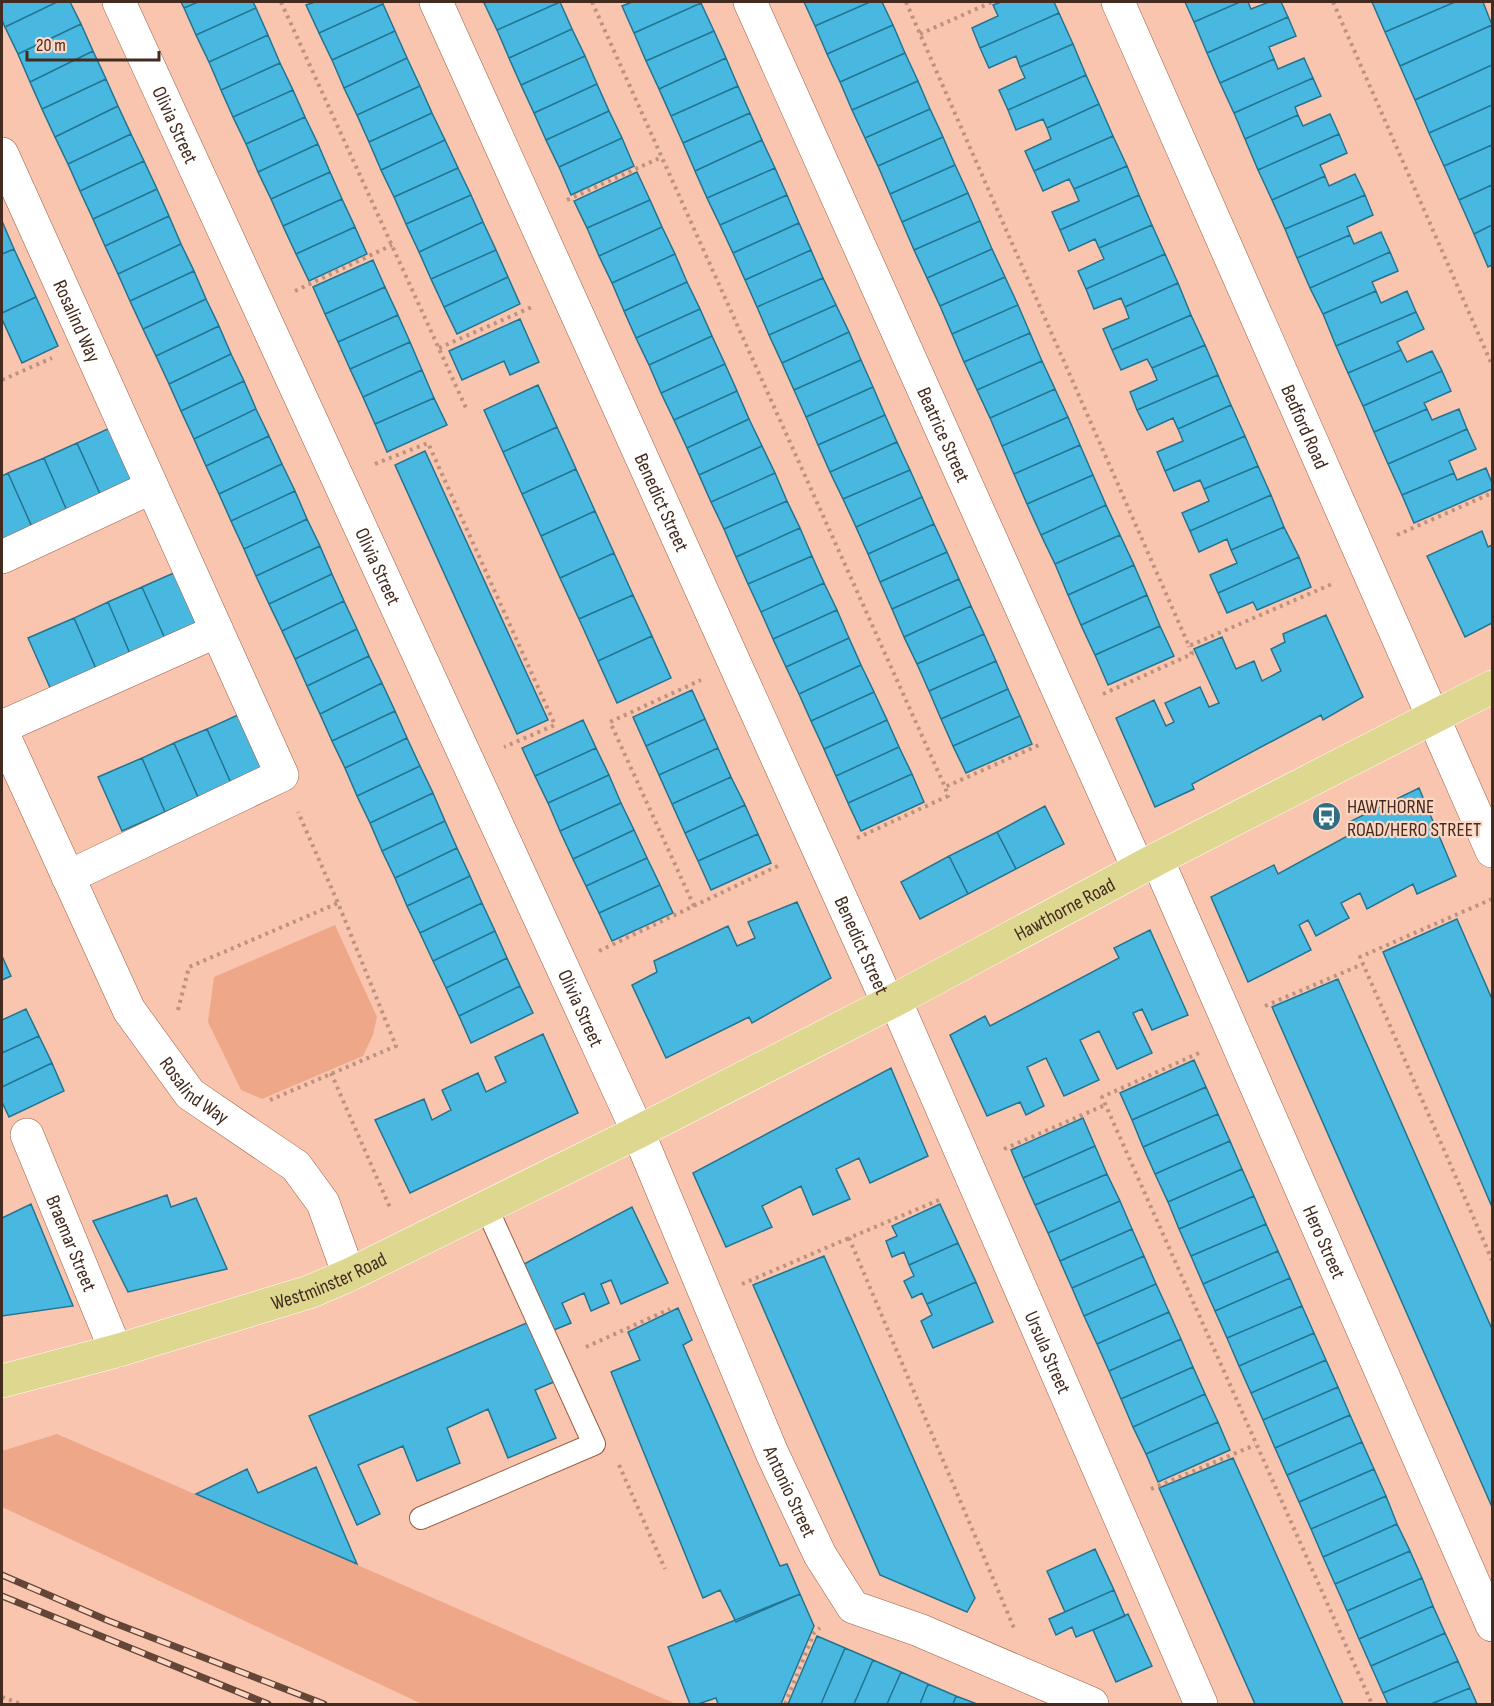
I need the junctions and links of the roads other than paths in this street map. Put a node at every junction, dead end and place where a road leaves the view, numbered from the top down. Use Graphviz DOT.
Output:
graph roads {
  1 [pos="119,2"];
  2 [pos="436,2"];
  3 [pos="750,2"];
  4 [pos="1118,2"];
  5 [pos="2,154"];
  6 [pos="150,488"];
  7 [pos="2,557"];
  8 [pos="217,631"];
  9 [pos="1492,687"];
  10 [pos="1435,718"];
  11 [pos="2,727"];
  12 [pos="2,732"];
  13 [pos="1492,851"];
  14 [pos="1148,863"];
  15 [pos="68,877"];
  16 [pos="892,1002"];
  17 [pos="638,1132"];
  18 [pos="27,1135"];
  19 [pos="487,1209"];
  20 [pos="349,1275"];
  21 [pos="116,1351"];
  22 [pos="2,1381"];
  23 [pos="422,1518"];
  24 [pos="1492,1625"];
  25 [pos="1092,1704"];
  26 [pos="1201,1704"];
  1 -- 17 [label="street, Olivia Street"];
  2 -- 16 [label="street, Benedict Street"];
  3 -- 14 [label="street, Beatrice Street"];
  4 -- 10 [label="street, Bedford Road"];
  5 -- 6 [label="street, Rosalind Way"];
  6 -- 7 [label="street"];
  6 -- 8 [label="street, Rosalind Way"];
  8 -- 11 [label="street"];
  8 -- 15 [label="street, Rosalind Way"];
  9 -- 10 [label="main road, Hawthorne Road"];
  10 -- 13 [label="street, Bedford Road"];
  10 -- 14 [label="main road, Hawthorne Road"];
  12 -- 15 [label="street, Rosalind Way"];
  14 -- 16 [label="main road, Hawthorne Road"];
  14 -- 24 [label="street, Hero Street"];
  15 -- 20 [label="street, Rosalind Way"];
  16 -- 17 [label="main road, Hawthorne Road"];
  16 -- 26 [label="street, Ursula Street"];
  17 -- 19 [label="main road, Westminster Road"];
  17 -- 25 [label="street, Antonio Street"];
  18 -- 21 [label="street, Braemar Street"];
  19 -- 20 [label="main road, Westminster Road"];
  19 -- 23 [label="lane"];
  20 -- 21 [label="main road, Westminster Road"];
  21 -- 22 [label="main road, Westminster Road"];
}
